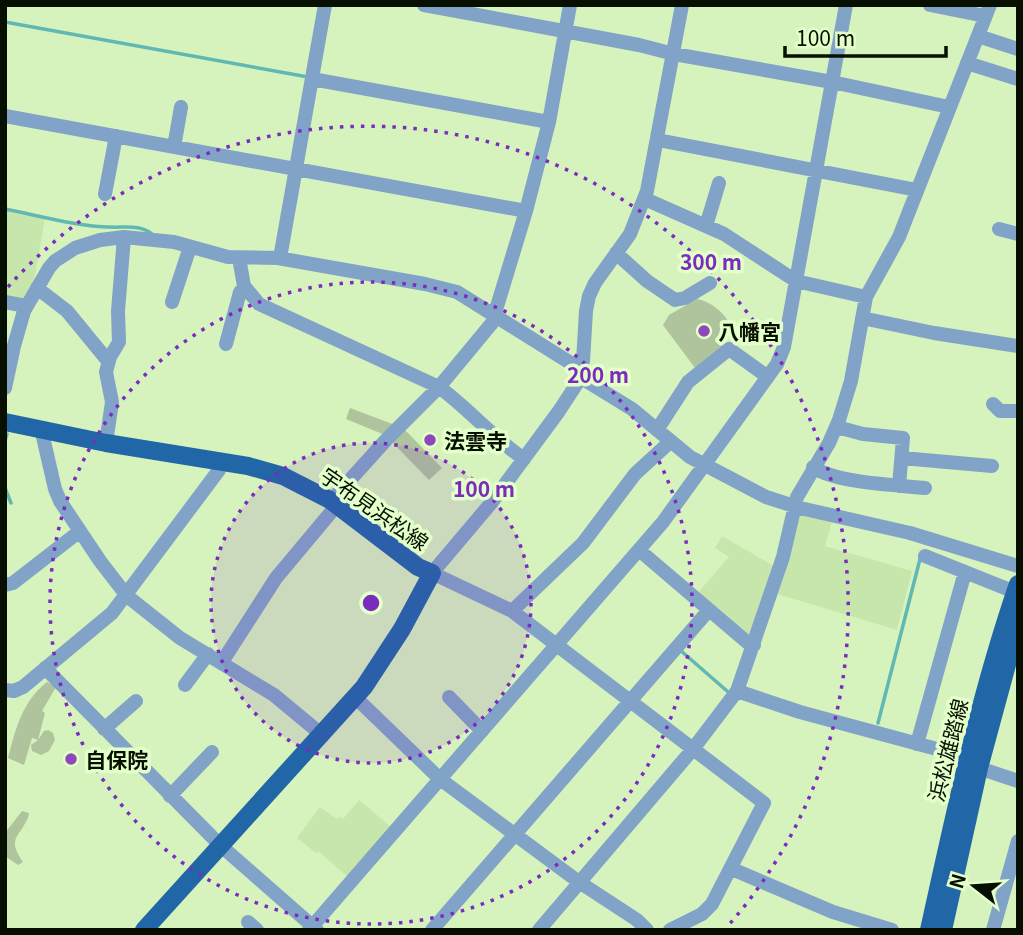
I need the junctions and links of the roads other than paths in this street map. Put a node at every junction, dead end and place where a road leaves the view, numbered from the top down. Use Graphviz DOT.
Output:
graph roads {
  1 [pos="325,5"];
  2 [pos="424,5"];
  3 [pos="570,5"];
  4 [pos="682,5"];
  5 [pos="846,5"];
  6 [pos="930,5"];
  7 [pos="988,11"];
  8 [pos="565,31"];
  9 [pos="978,36"];
  10 [pos="1018,49"];
  11 [pos="674,54"];
  12 [pos="967,63"];
  13 [pos="312,79"];
  14 [pos="1018,79"];
  15 [pos="832,82"];
  16 [pos="181,107"];
  17 [pos="950,107"];
  18 [pos="5,116"];
  19 [pos="549,122"];
  20 [pos="116,136"];
  21 [pos="658,139"];
  22 [pos="174,147"];
  23 [pos="296,169"];
  24 [pos="816,170"];
  25 [pos="719,183"];
  26 [pos="917,190"];
  27 [pos="105,194"];
  28 [pos="645,199"];
  29 [pos="526,211"];
  30 [pos="706,226"];
  31 [pos="999,229"];
  32 [pos="1018,234"];
  33 [pos="124,237"];
  34 [pos="190,247"];
  35 [pos="616,253"];
  36 [pos="239,258"];
  37 [pos="280,258"];
  38 [pos="796,281"];
  39 [pos="710,283"];
  40 [pos="37,288"];
  41 [pos="245,289"];
  42 [pos="866,297"];
  43 [pos="5,302"];
  44 [pos="172,302"];
  45 [pos="26,306"];
  46 [pos="494,316"];
  47 [pos="862,318"];
  48 [pos="226,344"];
  49 [pos="1018,346"];
  50 [pos="108,360"];
  51 [pos="581,373"];
  52 [pos="768,377"];
  53 [pos="439,387"];
  54 [pos="5,388"];
  55 [pos="993,404"];
  56 [pos="1018,411"];
  57 [pos="5,422"];
  58 [pos="836,427"];
  59 [pos="657,430"];
  60 [pos="44,432"];
  61 [pos="671,441"];
  62 [pos="106,443"];
  63 [pos="902,458"];
  64 [pos="524,460"];
  65 [pos="220,462"];
  66 [pos="705,466"];
  67 [pos="992,466"];
  68 [pos="813,467"];
  69 [pos="900,486"];
  70 [pos="925,488"];
  71 [pos="334,503"];
  72 [pos="794,506"];
  73 [pos="80,531"];
  74 [pos="639,550"];
  75 [pos="925,556"];
  76 [pos="1018,566"];
  77 [pos="965,572"];
  78 [pos="432,573"];
  79 [pos="5,586"];
  80 [pos="1016,588"];
  81 [pos="127,596"];
  82 [pos="709,610"];
  83 [pos="512,611"];
  84 [pos="1018,624"];
  85 [pos="557,645"];
  86 [pos="754,645"];
  87 [pos="208,654"];
  88 [pos="222,662"];
  89 [pos="45,668"];
  90 [pos="185,685"];
  91 [pos="5,690"];
  92 [pos="737,691"];
  93 [pos="355,697"];
  94 [pos="449,698"];
  95 [pos="136,701"];
  96 [pos="630,701"];
  97 [pos="104,729"];
  98 [pos="482,731"];
  99 [pos="321,734"];
  100 [pos="917,744"];
  101 [pos="693,749"];
  102 [pos="212,752"];
  103 [pos="973,764"];
  104 [pos="440,779"];
  105 [pos="1018,781"];
  106 [pos="170,796"];
  107 [pos="514,834"];
  108 [pos="1018,841"];
  109 [pos="220,845"];
  110 [pos="732,869"];
  111 [pos="579,882"];
  112 [pos="1012,887"];
  113 [pos="313,928"];
  114 [pos="144,930"];
  115 [pos="432,930"];
  116 [pos="539,930"];
  117 [pos="648,930"];
  118 [pos="670,930"];
  119 [pos="892,930"];
  120 [pos="929,930"];
  121 [pos="943,930"];
  122 [pos="993,930"];
  1 -- 13 [label="street"];
  2 -- 8 [label="street"];
  3 -- 8 [label="street"];
  4 -- 11 [label="street"];
  5 -- 15 [label="street"];
  6 -- 7 [label="street"];
  7 -- 9 [label="street"];
  8 -- 11 [label="street"];
  8 -- 19 [label="street"];
  9 -- 10 [label="street"];
  9 -- 12 [label="street"];
  11 -- 15 [label="street"];
  11 -- 21 [label="street"];
  12 -- 14 [label="street"];
  12 -- 17 [label="street"];
  13 -- 19 [label="street"];
  13 -- 23 [label="street"];
  15 -- 17 [label="street"];
  15 -- 24 [label="street"];
  16 -- 22 [label="street"];
  17 -- 26 [label="street"];
  18 -- 20 [label="street"];
  19 -- 29 [label="street"];
  20 -- 22 [label="street"];
  20 -- 27 [label="street"];
  21 -- 24 [label="street"];
  21 -- 28 [label="street"];
  22 -- 23 [label="street"];
  23 -- 29 [label="street"];
  23 -- 37 [label="street"];
  24 -- 26 [label="street"];
  24 -- 38 [label="street"];
  25 -- 30 [label="street"];
  26 -- 42 [label="street"];
  28 -- 30 [label="street"];
  28 -- 35 [label="street"];
  29 -- 46 [label="street"];
  30 -- 38 [label="street"];
  31 -- 32 [label="street"];
  33 -- 34 [label="street"];
  33 -- 40 [label="street"];
  33 -- 50 [label="street"];
  34 -- 36 [label="street"];
  34 -- 44 [label="street"];
  35 -- 39 [label="street"];
  35 -- 51 [label="street"];
  36 -- 37 [label="street"];
  36 -- 41 [label="street"];
  37 -- 46 [label="street"];
  38 -- 42 [label="street"];
  38 -- 52 [label="street"];
  40 -- 45 [label="street"];
  40 -- 50 [label="street"];
  41 -- 48 [label="street"];
  41 -- 53 [label="street"];
  42 -- 47 [label="street"];
  43 -- 45 [label="street"];
  45 -- 54 [label="street"];
  46 -- 51 [label="street"];
  46 -- 53 [label="street"];
  47 -- 49 [label="street"];
  47 -- 58 [label="street"];
  50 -- 62 [label="street"];
  51 -- 59 [label="street"];
  51 -- 64 [label="street"];
  52 -- 59 [label="street"];
  52 -- 66 [label="street"];
  53 -- 64 [label="street"];
  53 -- 71 [label="street"];
  55 -- 56 [label="street"];
  57 -- 60 [label="main road, 宇布見浜松線"];
  58 -- 63 [label="street"];
  58 -- 68 [label="street"];
  59 -- 61 [label="street"];
  60 -- 62 [label="main road, 宇布見浜松線"];
  60 -- 73 [label="street"];
  61 -- 66 [label="street"];
  61 -- 83 [label="street"];
  62 -- 65 [label="main road, 宇布見浜松線"];
  63 -- 67 [label="street"];
  63 -- 69 [label="street"];
  64 -- 78 [label="street"];
  65 -- 71 [label="main road, 宇布見浜松線"];
  65 -- 81 [label="street"];
  66 -- 72 [label="street"];
  66 -- 74 [label="street"];
  68 -- 69 [label="street"];
  68 -- 72 [label="street"];
  69 -- 70 [label="street"];
  71 -- 78 [label="main road, 宇布見浜松線"];
  71 -- 88 [label="street"];
  72 -- 76 [label="street"];
  72 -- 86 [label="street"];
  73 -- 79 [label="street"];
  73 -- 81 [label="street"];
  74 -- 82 [label="street"];
  74 -- 85 [label="street"];
  75 -- 77 [label="street"];
  77 -- 80 [label="street"];
  77 -- 100 [label="street"];
  78 -- 83 [label="street"];
  78 -- 93 [label="main road, 宇布見浜松線"];
  80 -- 103 [label="main road, 浜松雄踏線"];
  81 -- 87 [label="street"];
  81 -- 89 [label="street"];
  82 -- 86 [label="street"];
  82 -- 96 [label="street"];
  83 -- 85 [label="street"];
  84 -- 103 [label="main road, 浜松雄踏線"];
  85 -- 96 [label="street"];
  85 -- 98 [label="street"];
  86 -- 92 [label="street"];
  87 -- 88 [label="street"];
  87 -- 90 [label="street"];
  88 -- 99 [label="street"];
  89 -- 91 [label="street"];
  89 -- 97 [label="street"];
  92 -- 100 [label="street"];
  92 -- 101 [label="street"];
  93 -- 99 [label="main road, 宇布見浜松線"];
  93 -- 104 [label="street"];
  94 -- 98 [label="street"];
  95 -- 97 [label="street"];
  96 -- 101 [label="street"];
  96 -- 107 [label="street"];
  97 -- 106 [label="street"];
  98 -- 104 [label="street"];
  99 -- 109 [label="main road, 宇布見浜松線"];
  100 -- 103 [label="street"];
  101 -- 110 [label="street"];
  101 -- 111 [label="street"];
  102 -- 106 [label="street"];
  103 -- 105 [label="street"];
  103 -- 120 [label="main road, 浜松雄踏線"];
  103 -- 121 [label="main road, 浜松雄踏線"];
  104 -- 107 [label="street"];
  104 -- 113 [label="street"];
  106 -- 109 [label="street"];
  107 -- 111 [label="street"];
  107 -- 115 [label="street"];
  108 -- 112 [label="street"];
  109 -- 113 [label="street"];
  109 -- 114 [label="main road, 宇布見浜松線"];
  110 -- 118 [label="street"];
  110 -- 119 [label="street"];
  111 -- 116 [label="street"];
  111 -- 117 [label="street"];
  112 -- 122 [label="street"];
}
